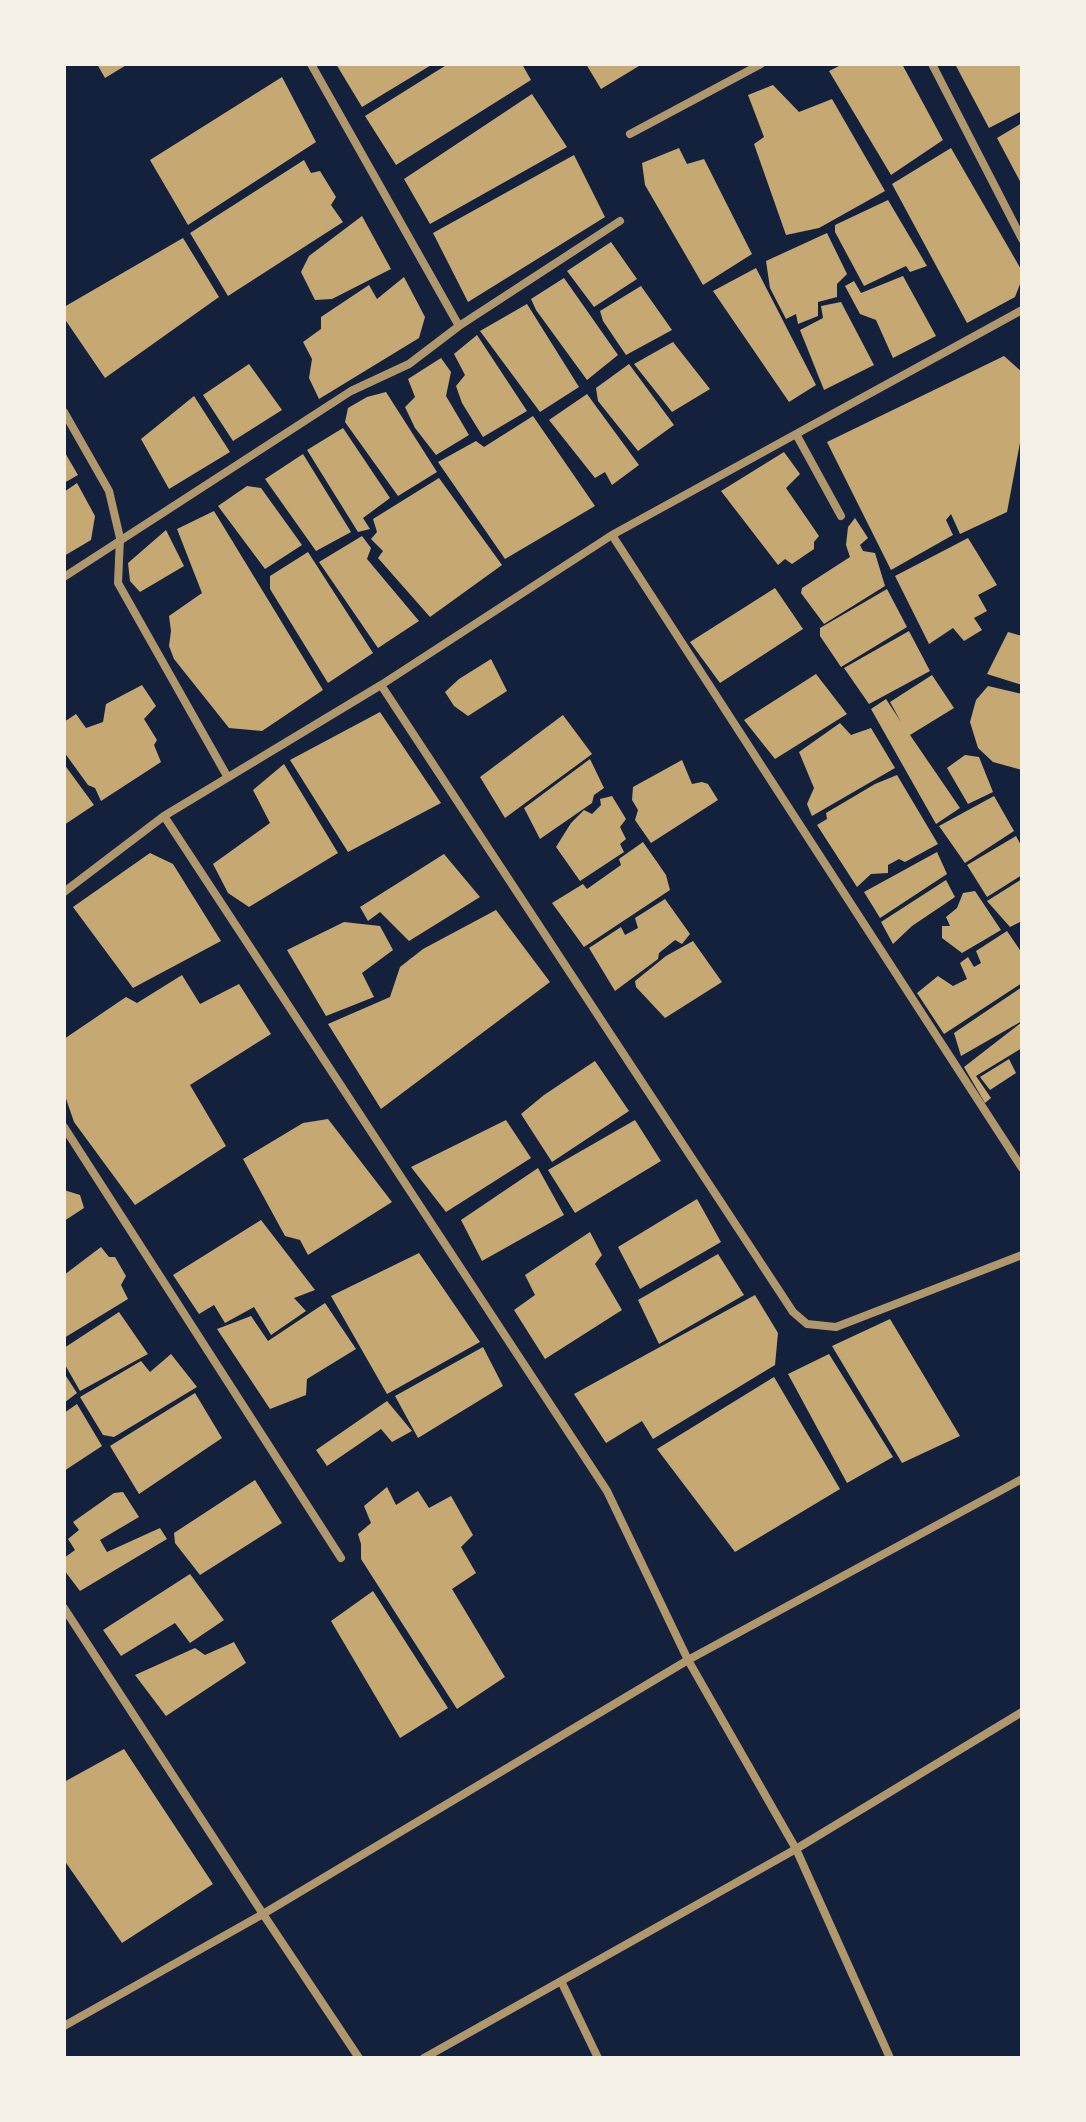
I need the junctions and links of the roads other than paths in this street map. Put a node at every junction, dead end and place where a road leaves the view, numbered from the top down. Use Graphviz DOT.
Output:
graph roads {
  1 [pos="311,64"];
  2 [pos="761,64"];
  3 [pos="932,64"];
  4 [pos="630,134"];
  5 [pos="620,221"];
  6 [pos="1022,239"];
  7 [pos="1022,310"];
  8 [pos="459,326"];
  9 [pos="64,412"];
  10 [pos="796,434"];
  11 [pos="841,516"];
  12 [pos="612,535"];
  13 [pos="120,538"];
  14 [pos="64,577"];
  15 [pos="381,685"];
  16 [pos="227,776"];
  17 [pos="164,816"];
  18 [pos="64,892"];
  19 [pos="64,1127"];
  20 [pos="1022,1168"];
  21 [pos="1022,1255"];
  22 [pos="1022,1479"];
  23 [pos="341,1558"];
  24 [pos="64,1608"];
  25 [pos="688,1660"];
  26 [pos="1021,1715"];
  27 [pos="796,1849"];
  28 [pos="263,1914"];
  29 [pos="561,1981"];
  30 [pos="64,2026"];
  31 [pos="359,2058"];
  32 [pos="424,2058"];
  33 [pos="598,2058"];
  34 [pos="890,2058"];
  1 -- 8 [label="street"];
  2 -- 4 [label="street"];
  3 -- 6 [label="street"];
  5 -- 8 [label="street"];
  7 -- 10 [label="street"];
  8 -- 13 [label="street"];
  9 -- 13 [label="street"];
  10 -- 11 [label="street"];
  10 -- 12 [label="street"];
  12 -- 15 [label="street"];
  12 -- 20 [label="street"];
  13 -- 14 [label="street"];
  13 -- 16 [label="street"];
  15 -- 16 [label="street"];
  15 -- 21 [label="street"];
  16 -- 17 [label="street"];
  17 -- 18 [label="street"];
  17 -- 25 [label="street"];
  19 -- 23 [label="street"];
  22 -- 25 [label="street"];
  24 -- 28 [label="street"];
  25 -- 27 [label="street"];
  25 -- 28 [label="street"];
  26 -- 27 [label="street"];
  27 -- 29 [label="street"];
  27 -- 34 [label="street"];
  28 -- 30 [label="street"];
  28 -- 31 [label="street"];
  29 -- 32 [label="street"];
  29 -- 33 [label="street"];
}
